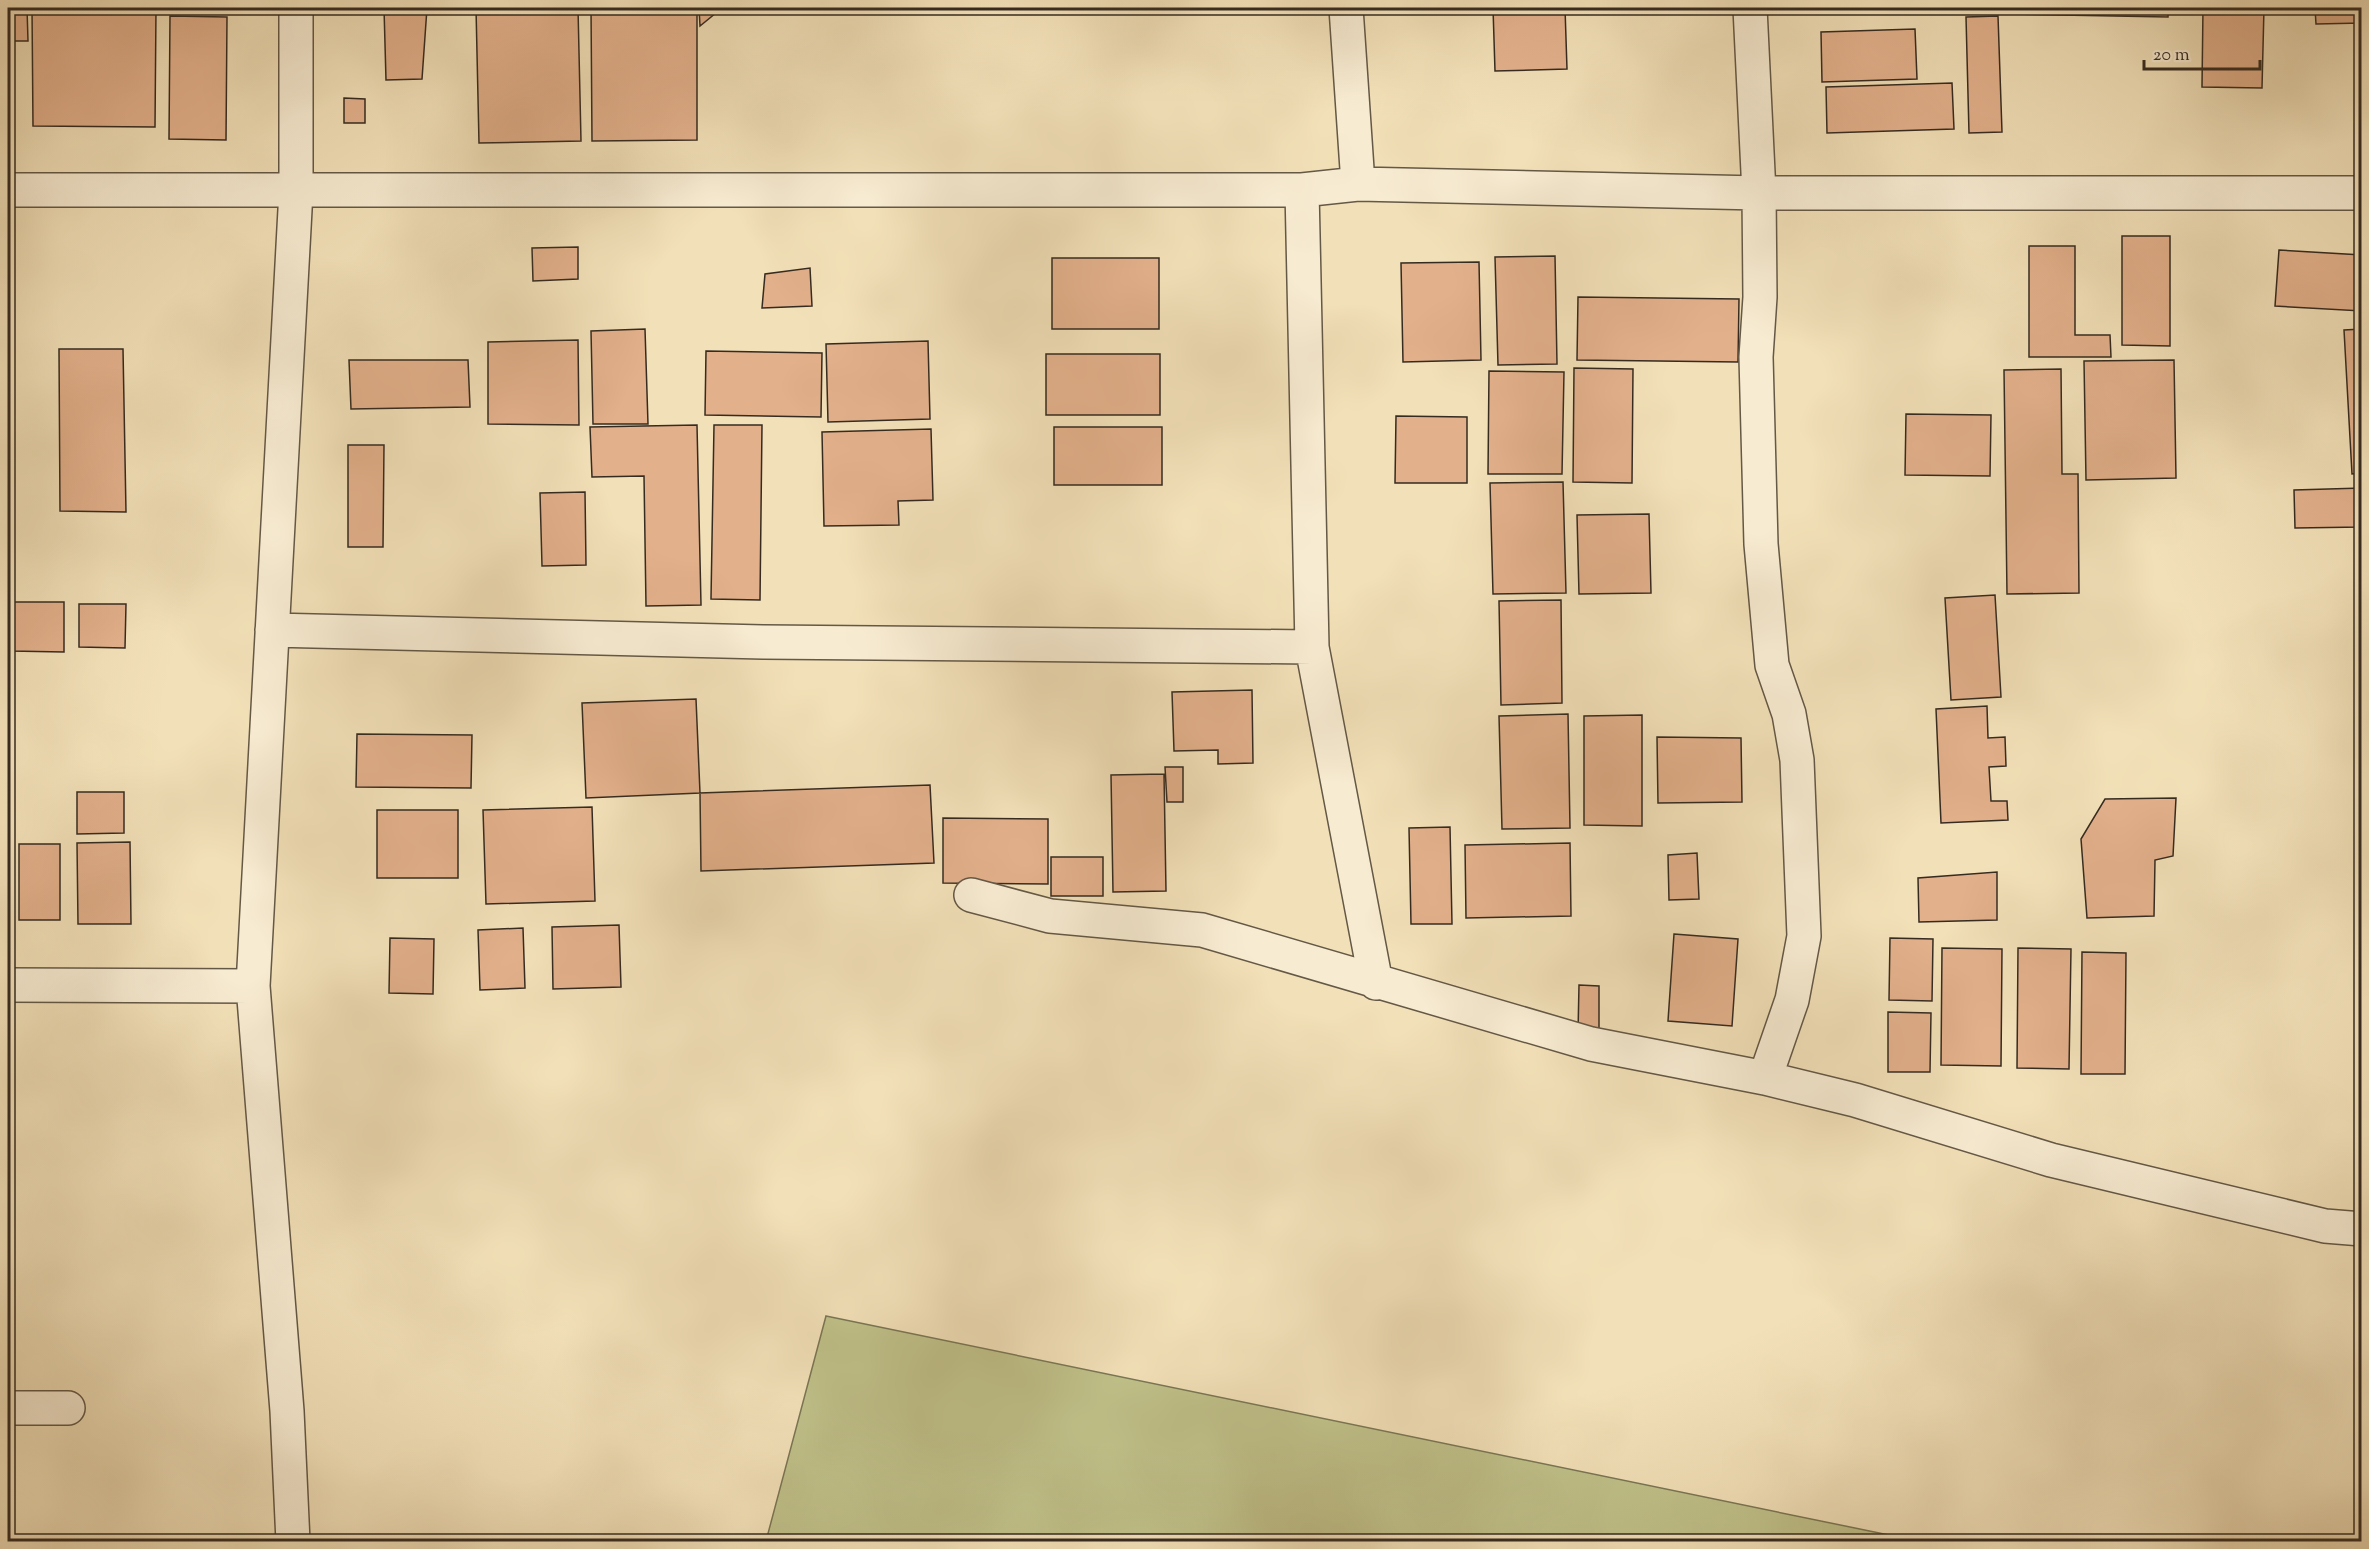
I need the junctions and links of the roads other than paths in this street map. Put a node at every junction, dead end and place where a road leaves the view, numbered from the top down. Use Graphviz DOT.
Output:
graph roads {
  1 [pos="296,8"];
  2 [pos="1346,8"];
  3 [pos="1750,8"];
  4 [pos="1358,184"];
  5 [pos="8,190"];
  6 [pos="1302,190"];
  7 [pos="296,191"];
  8 [pos="1759,193"];
  9 [pos="2361,193"];
  10 [pos="272,630"];
  11 [pos="1312,647"];
  12 [pos="971,896"];
  13 [pos="1376,982"];
  14 [pos="8,985"];
  15 [pos="253,986"];
  16 [pos="1765,1078"];
  17 [pos="2361,1229"];
  18 [pos="8,1408"];
  19 [pos="68,1408"];
  20 [pos="293,1542"];
  1 -- 7 [label="street"];
  2 -- 4 [label="street"];
  3 -- 8 [label="street"];
  4 -- 6 [label="street"];
  4 -- 8 [label="street"];
  5 -- 7 [label="street"];
  6 -- 7 [label="street"];
  6 -- 11 [label="street"];
  7 -- 10 [label="street"];
  8 -- 9 [label="street"];
  8 -- 16 [label="street"];
  10 -- 11 [label="street"];
  10 -- 15 [label="street"];
  11 -- 13 [label="street"];
  12 -- 13 [label="street"];
  13 -- 16 [label="street"];
  14 -- 15 [label="street"];
  15 -- 20 [label="street"];
  16 -- 17 [label="street"];
  18 -- 19 [label="street"];
}
